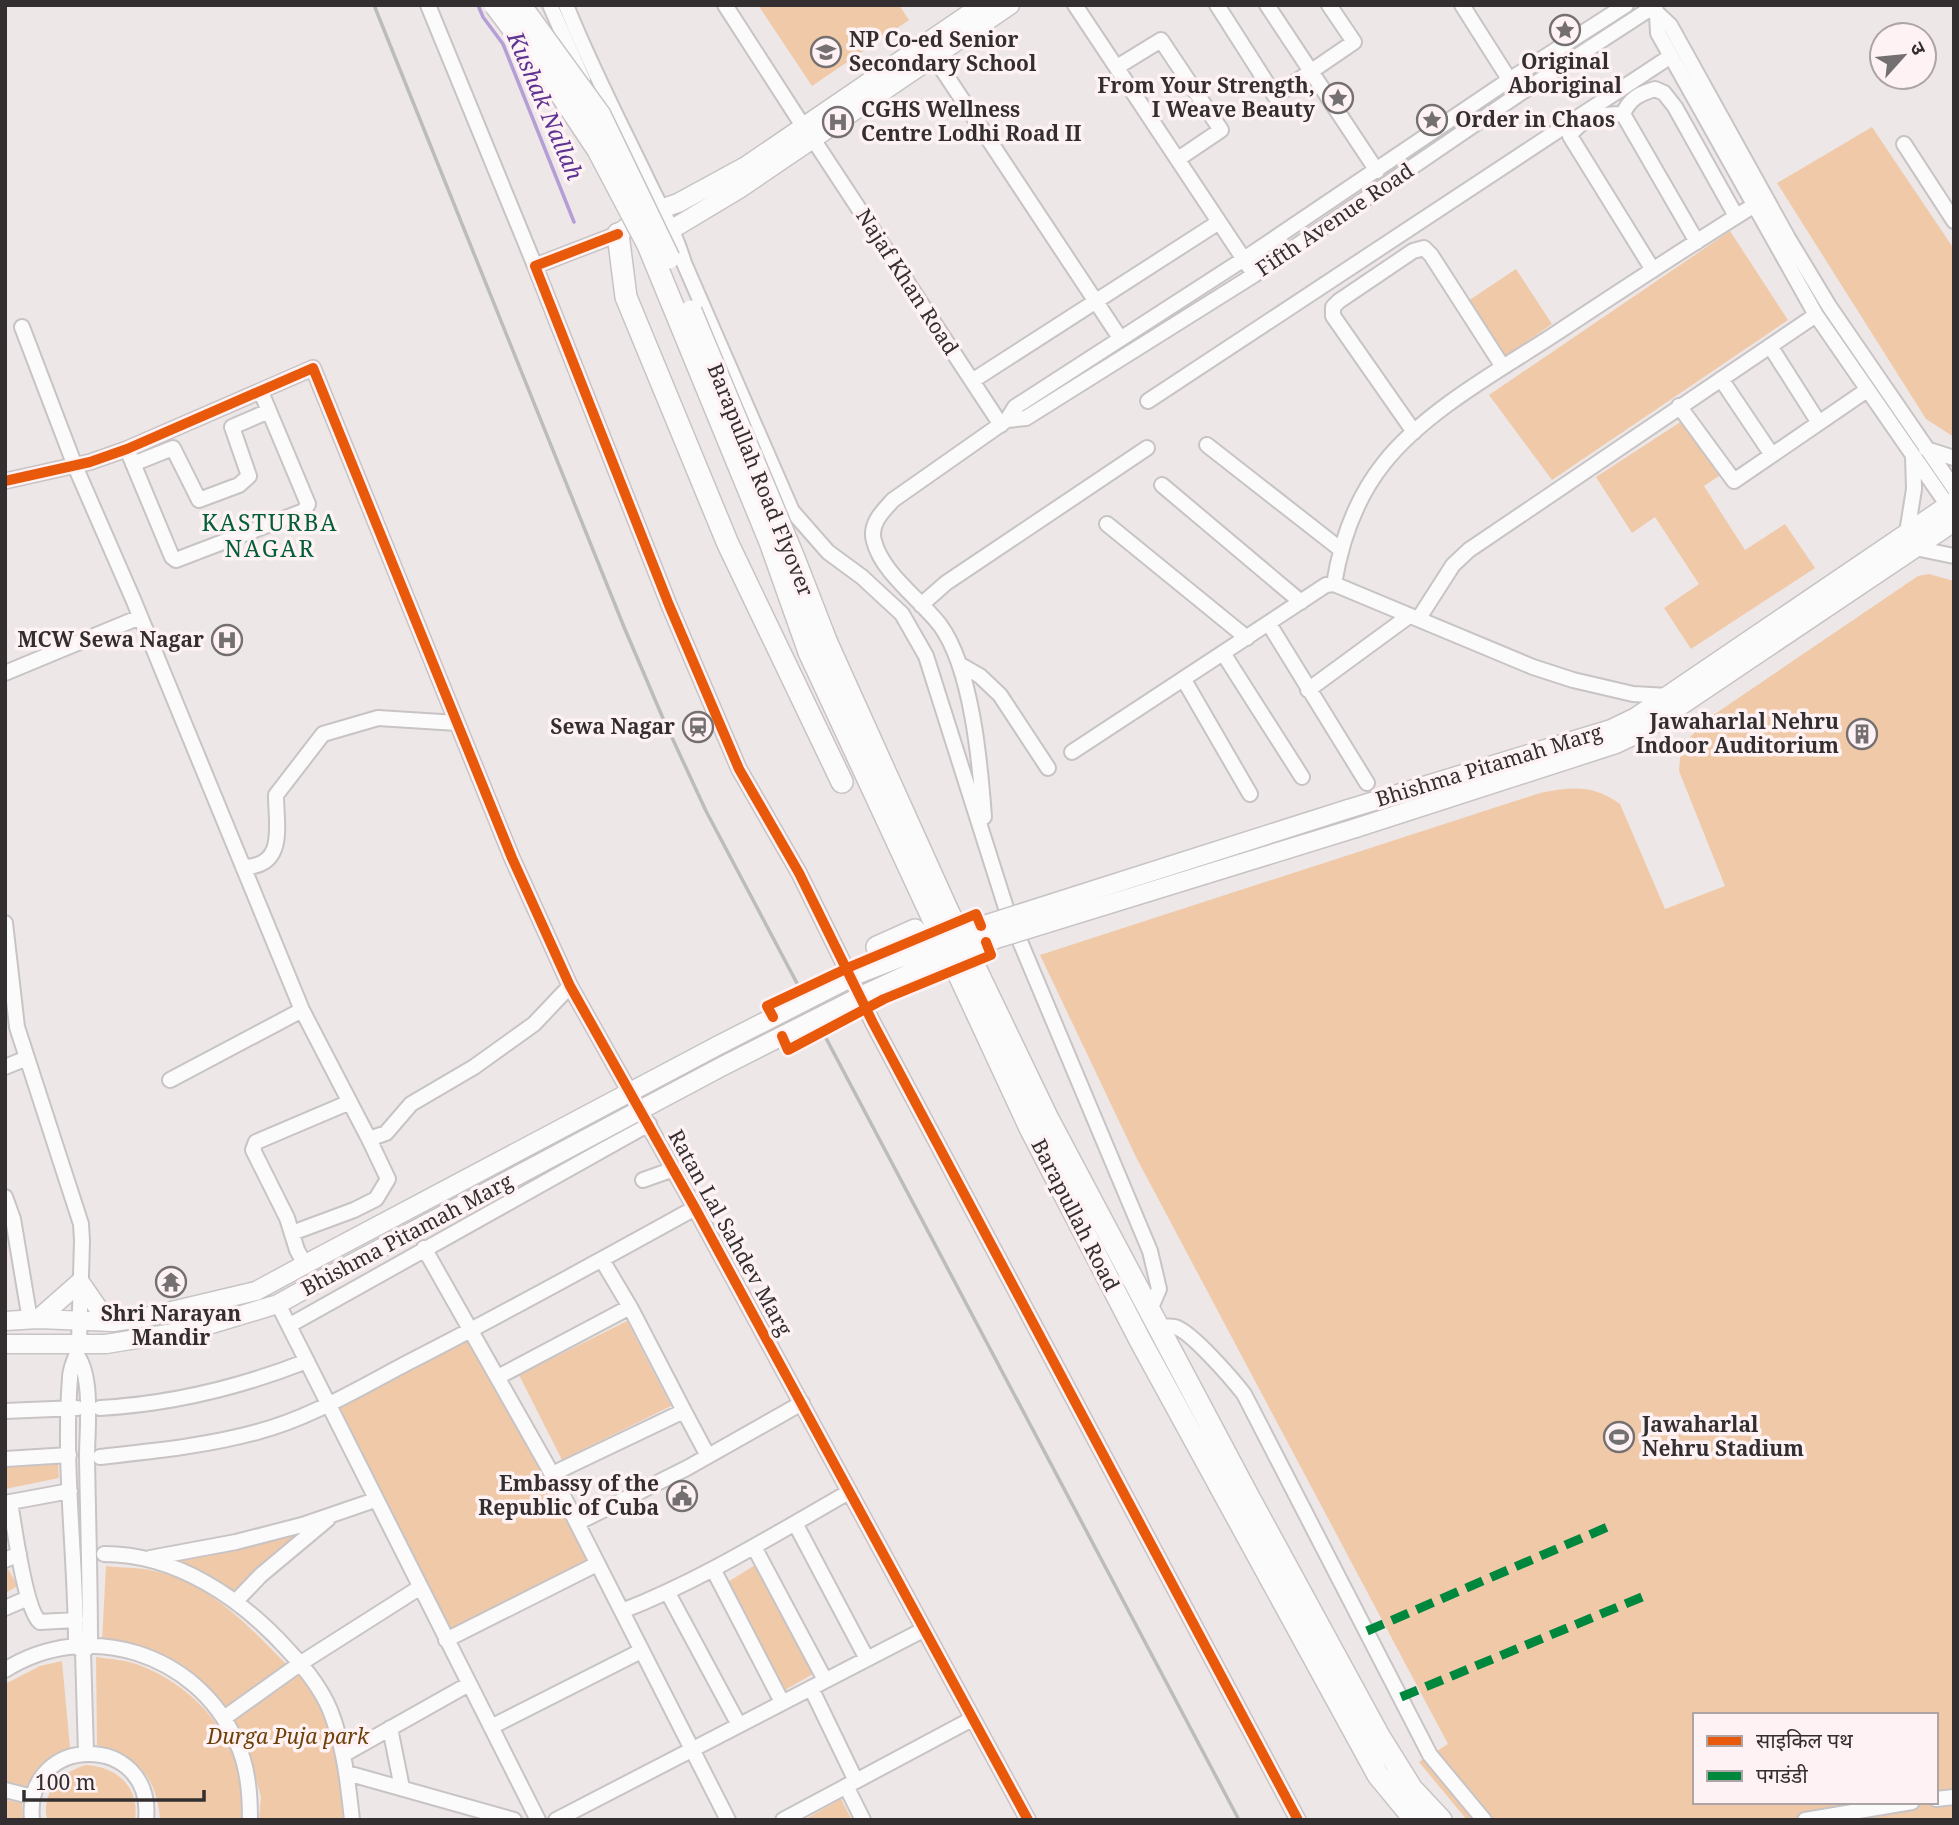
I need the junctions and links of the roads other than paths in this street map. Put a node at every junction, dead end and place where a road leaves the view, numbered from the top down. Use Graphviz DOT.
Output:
graph roads {
  1 [pos="428,5"];
  2 [pos="495,5"];
  3 [pos="520,5"];
  4 [pos="550,5"];
  5 [pos="566,5"];
  6 [pos="725,5"];
  7 [pos="982,5"];
  8 [pos="1010,5"];
  9 [pos="1075,5"];
  10 [pos="1216,5"];
  11 [pos="1267,5"];
  12 [pos="1329,5"];
  13 [pos="1462,5"];
  14 [pos="1626,5"];
  15 [pos="1654,8"];
  16 [pos="1671,56"];
  17 [pos="934,57"];
  18 [pos="1116,67"];
  19 [pos="1311,72"];
  20 [pos="1510,80"];
  21 [pos="1519,94"];
  22 [pos="1623,114"];
  23 [pos="808,133"];
  24 [pos="1904,144"];
  25 [pos="1178,159"];
  26 [pos="1377,170"];
  27 [pos="1759,202"];
  28 [pos="661,208"];
  29 [pos="1951,211"];
  30 [pos="643,215"];
  31 [pos="1736,216"];
  32 [pos="1219,222"];
  33 [pos="673,228"];
  34 [pos="618,234"];
  35 [pos="656,236"];
  36 [pos="1697,242"];
  37 [pos="1244,259"];
  38 [pos="684,263"];
  39 [pos="535,266"];
  40 [pos="1653,270"];
  41 [pos="1254,275"];
  42 [pos="1096,301"];
  43 [pos="1816,316"];
  44 [pos="22,327"];
  45 [pos="1120,338"];
  46 [pos="1770,346"];
  47 [pos="1503,367"];
  48 [pos="1721,379"];
  49 [pos="972,382"];
  50 [pos="1867,390"];
  51 [pos="261,392"];
  52 [pos="1148,401"];
  53 [pos="224,407"];
  54 [pos="1679,407"];
  55 [pos="269,411"];
  56 [pos="1004,423"];
  57 [pos="1819,423"];
  58 [pos="232,427"];
  59 [pos="167,431"];
  60 [pos="1414,432"];
  61 [pos="1207,445"];
  62 [pos="173,448"];
  63 [pos="1147,448"];
  64 [pos="127,449"];
  65 [pos="1919,453"];
  66 [pos="1772,455"];
  67 [pos="1954,457"];
  68 [pos="133,464"];
  69 [pos="75,466"];
  70 [pos="5,481"];
  71 [pos="1162,485"];
  72 [pos="1952,502"];
  73 [pos="1954,522"];
  74 [pos="1107,524"];
  75 [pos="1911,540"];
  76 [pos="1340,549"];
  77 [pos="1954,556"];
  78 [pos="1334,584"];
  79 [pos="1301,602"];
  80 [pos="921,605"];
  81 [pos="140,617"];
  82 [pos="1414,617"];
  83 [pos="1269,624"];
  84 [pos="1247,638"];
  85 [pos="818,647"];
  86 [pos="1223,653"];
  87 [pos="959,664"];
  88 [pos="5,673"];
  89 [pos="1184,680"];
  90 [pos="1308,690"];
  91 [pos="1668,696"];
  92 [pos="831,699"];
  93 [pos="807,709"];
  94 [pos="457,723"];
  95 [pos="853,747"];
  96 [pos="1072,752"];
  97 [pos="830,757"];
  98 [pos="1048,768"];
  99 [pos="1302,777"];
  100 [pos="842,782"];
  101 [pos="1367,783"];
  102 [pos="1250,794"];
  103 [pos="986,843"];
  104 [pos="243,867"];
  105 [pos="5,923"];
  106 [pos="915,930"];
  107 [pos="877,947"];
  108 [pos="976,970"];
  109 [pos="570,986"];
  110 [pos="302,1010"];
  111 [pos="27,1058"];
  112 [pos="5,1066"];
  113 [pos="170,1080"];
  114 [pos="350,1102"];
  115 [pos="649,1124"];
  116 [pos="369,1139"];
  117 [pos="674,1169"];
  118 [pos="643,1180"];
  119 [pos="5,1197"];
  120 [pos="695,1208"];
  121 [pos="9,1218"];
  122 [pos="292,1233"];
  123 [pos="424,1248"];
  124 [pos="602,1260"];
  125 [pos="311,1261"];
  126 [pos="80,1282"];
  127 [pos="278,1304"];
  128 [pos="629,1307"];
  129 [pos="1154,1318"];
  130 [pos="34,1319"];
  131 [pos="80,1320"];
  132 [pos="5,1321"];
  133 [pos="113,1322"];
  134 [pos="290,1325"];
  135 [pos="471,1331"];
  136 [pos="5,1344"];
  137 [pos="78,1350"];
  138 [pos="307,1361"];
  139 [pos="498,1377"];
  140 [pos="802,1403"];
  141 [pos="328,1404"];
  142 [pos="69,1408"];
  143 [pos="93,1408"];
  144 [pos="5,1411"];
  145 [pos="684,1411"];
  146 [pos="69,1455"];
  147 [pos="708,1456"];
  148 [pos="100,1457"];
  149 [pos="5,1459"];
  150 [pos="551,1474"];
  151 [pos="70,1491"];
  152 [pos="849,1493"];
  153 [pos="375,1500"];
  154 [pos="8,1502"];
  155 [pos="335,1513"];
  156 [pos="577,1523"];
  157 [pos="795,1524"];
  158 [pos="754,1547"];
  159 [pos="104,1554"];
  160 [pos="12,1557"];
  161 [pos="145,1559"];
  162 [pos="597,1564"];
  163 [pos="713,1569"];
  164 [pos="419,1588"];
  165 [pos="668,1592"];
  166 [pos="29,1598"];
  167 [pos="236,1601"];
  168 [pos="5,1608"];
  169 [pos="622,1611"];
  170 [pos="76,1620"];
  171 [pos="923,1630"];
  172 [pos="446,1640"];
  173 [pos="83,1647"];
  174 [pos="641,1651"];
  175 [pos="867,1659"];
  176 [pos="301,1663"];
  177 [pos="1329,1665"];
  178 [pos="5,1670"];
  179 [pos="825,1680"];
  180 [pos="469,1684"];
  181 [pos="811,1688"];
  182 [pos="782,1702"];
  183 [pos="224,1718"];
  184 [pos="972,1720"];
  185 [pos="738,1726"];
  186 [pos="491,1727"];
  187 [pos="390,1728"];
  188 [pos="692,1750"];
  189 [pos="86,1753"];
  190 [pos="343,1755"];
  191 [pos="347,1773"];
  192 [pos="851,1784"];
  193 [pos="402,1788"];
  194 [pos="5,1790"];
  195 [pos="33,1797"];
  196 [pos="1900,1804"];
  197 [pos="32,1820"];
  198 [pos="146,1820"];
  199 [pos="250,1820"];
  200 [pos="352,1820"];
  201 [pos="514,1820"];
  202 [pos="538,1820"];
  203 [pos="556,1820"];
  204 [pos="728,1820"];
  205 [pos="783,1820"];
  206 [pos="863,1820"];
  207 [pos="1028,1820"];
  208 [pos="1298,1820"];
  209 [pos="1415,1820"];
  210 [pos="1441,1820"];
  211 [pos="1484,1820"];
  212 [pos="1805,1820"];
  1 -- 39 [label="street"];
  2 -- 85 [label="highway, Barapullah Road Flyover, bridge"];
  3 -- 85 [label="highway, Barapullah Road Flyover, bridge"];
  4 -- 30 [label="street"];
  5 -- 28 [label="street"];
  6 -- 23 [label="street, Najaf Khan Road"];
  7 -- 23 [label="main road"];
  8 -- 17 [label="main road"];
  9 -- 18 [label="street"];
  10 -- 19 [label="street"];
  11 -- 19 [label="street"];
  12 -- 19 [label="street"];
  13 -- 20 [label="street"];
  14 -- 20 [label="street, Fifth Avenue Road"];
  15 -- 16 [label="street"];
  15 -- 21 [label="street, Fifth Avenue Road"];
  15 -- 27 [label="street"];
  16 -- 27 [label="street"];
  16 -- 52 [label="street"];
  17 -- 23 [label="main road"];
  17 -- 42 [label="street"];
  18 -- 25 [label="street"];
  18 -- 25 [label="street"];
  19 -- 26 [label="street"];
  20 -- 21 [label="street"];
  20 -- 26 [label="street, Fifth Avenue Road"];
  21 -- 41 [label="street, Fifth Avenue Road"];
  22 -- 31 [label="street"];
  22 -- 36 [label="street"];
  22 -- 40 [label="street"];
  23 -- 28 [label="main road"];
  23 -- 33 [label="main road"];
  23 -- 49 [label="street, Najaf Khan Road"];
  24 -- 29 [label="street"];
  25 -- 32 [label="street"];
  26 -- 37 [label="street, Fifth Avenue Road"];
  27 -- 31 [label="street"];
  27 -- 43 [label="street"];
  27 -- 65 [label="street"];
  28 -- 30 [label="main road"];
  28 -- 33 [label="street"];
  30 -- 34 [label="main road"];
  30 -- 35 [label="street"];
  31 -- 36 [label="street"];
  32 -- 37 [label="street"];
  32 -- 42 [label="street"];
  33 -- 35 [label="main road"];
  33 -- 38 [label="street"];
  34 -- 35 [label="main road"];
  34 -- 39 [label="street"];
  34 -- 93 [label="highway"];
  35 -- 38 [label="street"];
  36 -- 40 [label="street"];
  37 -- 41 [label="street"];
  37 -- 45 [label="street, Fifth Avenue Road"];
  38 -- 103 [label="street"];
  39 -- 208 [label="street"];
  40 -- 47 [label="street"];
  41 -- 56 [label="street, Fifth Avenue Road"];
  42 -- 45 [label="street"];
  42 -- 49 [label="street"];
  43 -- 46 [label="street"];
  43 -- 50 [label="street"];
  44 -- 69 [label="street"];
  45 -- 56 [label="street, Fifth Avenue Road"];
  46 -- 48 [label="street"];
  46 -- 57 [label="street"];
  47 -- 60 [label="street"];
  47 -- 60 [label="street"];
  48 -- 54 [label="street"];
  48 -- 66 [label="street"];
  49 -- 56 [label="street, Najaf Khan Road"];
  50 -- 57 [label="street"];
  50 -- 65 [label="street"];
  51 -- 53 [label="street"];
  51 -- 55 [label="street"];
  51 -- 94 [label="street, Ratan Lal Sahdev Marg"];
  53 -- 58 [label="street"];
  53 -- 59 [label="street"];
  54 -- 66 [label="street"];
  54 -- 82 [label="street"];
  55 -- 58 [label="street"];
  55 -- 68 [label="street"];
  56 -- 80 [label="street, Fifth Avenue Road"];
  57 -- 66 [label="street"];
  58 -- 62 [label="street"];
  59 -- 62 [label="street"];
  59 -- 64 [label="street"];
  60 -- 76 [label="street"];
  61 -- 76 [label="street"];
  62 -- 68 [label="street"];
  63 -- 80 [label="street"];
  64 -- 68 [label="street"];
  64 -- 69 [label="street"];
  65 -- 67 [label="street"];
  65 -- 72 [label="street"];
  65 -- 75 [label="street"];
  69 -- 70 [label="street"];
  69 -- 81 [label="street"];
  71 -- 79 [label="street"];
  72 -- 75 [label="main road, Bhishma Pitamah Marg"];
  73 -- 75 [label="main road, Bhishma Pitamah Marg"];
  74 -- 84 [label="street"];
  75 -- 77 [label="street"];
  75 -- 91 [label="main road, Bhishma Pitamah Marg"];
  75 -- 127 [label="main road, Bhishma Pitamah Marg, bridge"];
  76 -- 78 [label="street"];
  78 -- 79 [label="street"];
  78 -- 82 [label="street"];
  79 -- 83 [label="street"];
  80 -- 87 [label="street, Fifth Avenue Road"];
  81 -- 88 [label="street"];
  81 -- 104 [label="street"];
  82 -- 90 [label="street"];
  82 -- 91 [label="street"];
  83 -- 84 [label="street"];
  83 -- 90 [label="street"];
  84 -- 86 [label="street"];
  85 -- 92 [label="highway, Barapullah Road Flyover"];
  85 -- 108 [label="highway, Barapullah Road Flyover"];
  86 -- 89 [label="street"];
  86 -- 99 [label="street"];
  87 -- 98 [label="street"];
  87 -- 103 [label="street, Fifth Avenue Road"];
  89 -- 96 [label="street"];
  89 -- 102 [label="street"];
  90 -- 101 [label="street"];
  91 -- 125 [label="main road, Bhishma Pitamah Marg, bridge"];
  92 -- 93 [label="highway"];
  92 -- 95 [label="highway, Barapullah Road Flyover"];
  93 -- 97 [label="highway"];
  94 -- 104 [label="street"];
  94 -- 109 [label="street, Ratan Lal Sahdev Marg"];
  95 -- 97 [label="highway"];
  95 -- 177 [label="highway, Barapullah Road"];
  97 -- 100 [label="highway"];
  103 -- 129 [label="street"];
  104 -- 110 [label="street"];
  105 -- 111 [label="street"];
  106 -- 107 [label="highway"];
  108 -- 129 [label="highway, Barapullah Road"];
  109 -- 115 [label="street, Ratan Lal Sahdev Marg"];
  109 -- 116 [label="street"];
  110 -- 113 [label="street"];
  110 -- 114 [label="street"];
  111 -- 112 [label="street"];
  111 -- 126 [label="street"];
  114 -- 116 [label="street"];
  114 -- 122 [label="street"];
  115 -- 117 [label="street, Ratan Lal Sahdev Marg"];
  115 -- 123 [label="street"];
  116 -- 122 [label="street"];
  117 -- 118 [label="street"];
  117 -- 120 [label="street, Ratan Lal Sahdev Marg"];
  119 -- 121 [label="street"];
  120 -- 124 [label="street"];
  120 -- 140 [label="street, Ratan Lal Sahdev Marg"];
  121 -- 130 [label="street"];
  122 -- 125 [label="street"];
  123 -- 134 [label="street"];
  123 -- 135 [label="street"];
  124 -- 128 [label="street"];
  124 -- 135 [label="street"];
  125 -- 133 [label="main road, Bhishma Pitamah Marg"];
  126 -- 130 [label="main road"];
  126 -- 131 [label="street"];
  126 -- 133 [label="main road"];
  127 -- 134 [label="street"];
  127 -- 137 [label="main road, Bhishma Pitamah Marg"];
  128 -- 139 [label="street"];
  128 -- 145 [label="street"];
  129 -- 177 [label="highway, Barapullah Road"];
  129 -- 211 [label="street"];
  130 -- 131 [label="main road, Bhishma Pitamah Marg"];
  130 -- 132 [label="main road, Bhishma Pitamah Marg"];
  131 -- 133 [label="main road, Bhishma Pitamah Marg"];
  131 -- 137 [label="street"];
  134 -- 138 [label="street"];
  135 -- 139 [label="street"];
  135 -- 141 [label="street"];
  136 -- 137 [label="main road, Bhishma Pitamah Marg"];
  137 -- 142 [label="street"];
  137 -- 143 [label="street"];
  138 -- 141 [label="street"];
  138 -- 143 [label="street"];
  139 -- 150 [label="street"];
  140 -- 147 [label="street"];
  140 -- 152 [label="street, Ratan Lal Sahdev Marg"];
  141 -- 148 [label="street"];
  141 -- 153 [label="street"];
  142 -- 143 [label="street"];
  142 -- 144 [label="street"];
  142 -- 146 [label="street"];
  143 -- 173 [label="street"];
  145 -- 147 [label="street"];
  145 -- 150 [label="street"];
  146 -- 149 [label="street"];
  146 -- 151 [label="street"];
  147 -- 156 [label="street"];
  150 -- 156 [label="street"];
  151 -- 154 [label="street"];
  151 -- 170 [label="street"];
  152 -- 157 [label="street"];
  152 -- 171 [label="street, Ratan Lal Sahdev Marg"];
  153 -- 155 [label="street"];
  153 -- 164 [label="street"];
  154 -- 160 [label="street"];
  155 -- 161 [label="street"];
  155 -- 167 [label="street"];
  156 -- 162 [label="street"];
  157 -- 158 [label="street"];
  157 -- 175 [label="street"];
  158 -- 163 [label="street"];
  158 -- 179 [label="street"];
  159 -- 161 [label="street"];
  160 -- 166 [label="street"];
  161 -- 167 [label="street"];
  162 -- 169 [label="street"];
  162 -- 172 [label="street"];
  163 -- 165 [label="street"];
  163 -- 182 [label="street"];
  164 -- 172 [label="street"];
  164 -- 176 [label="street"];
  165 -- 169 [label="street"];
  165 -- 185 [label="street"];
  166 -- 168 [label="street"];
  166 -- 170 [label="street"];
  167 -- 176 [label="street"];
  169 -- 174 [label="street"];
  170 -- 173 [label="street"];
  171 -- 175 [label="street"];
  171 -- 184 [label="street, Ratan Lal Sahdev Marg"];
  172 -- 180 [label="street"];
  173 -- 178 [label="street"];
  173 -- 183 [label="street"];
  173 -- 189 [label="street"];
  174 -- 186 [label="street"];
  174 -- 188 [label="street"];
  175 -- 179 [label="street"];
  176 -- 183 [label="street"];
  176 -- 190 [label="street"];
  177 -- 209 [label="highway"];
  177 -- 210 [label="highway"];
  179 -- 181 [label="street"];
  180 -- 186 [label="street"];
  180 -- 187 [label="street"];
  181 -- 182 [label="street"];
  181 -- 192 [label="street"];
  182 -- 185 [label="street"];
  183 -- 199 [label="street"];
  184 -- 192 [label="street"];
  184 -- 207 [label="street, Ratan Lal Sahdev Marg"];
  185 -- 188 [label="street"];
  186 -- 202 [label="street"];
  187 -- 190 [label="street"];
  187 -- 193 [label="street"];
  188 -- 203 [label="street"];
  188 -- 204 [label="street"];
  189 -- 195 [label="street"];
  189 -- 198 [label="street"];
  190 -- 191 [label="street"];
  191 -- 193 [label="street"];
  191 -- 200 [label="street"];
  192 -- 205 [label="street"];
  192 -- 206 [label="street"];
  193 -- 201 [label="street"];
  194 -- 195 [label="street"];
  195 -- 197 [label="street"];
  196 -- 212 [label="street"];
}
